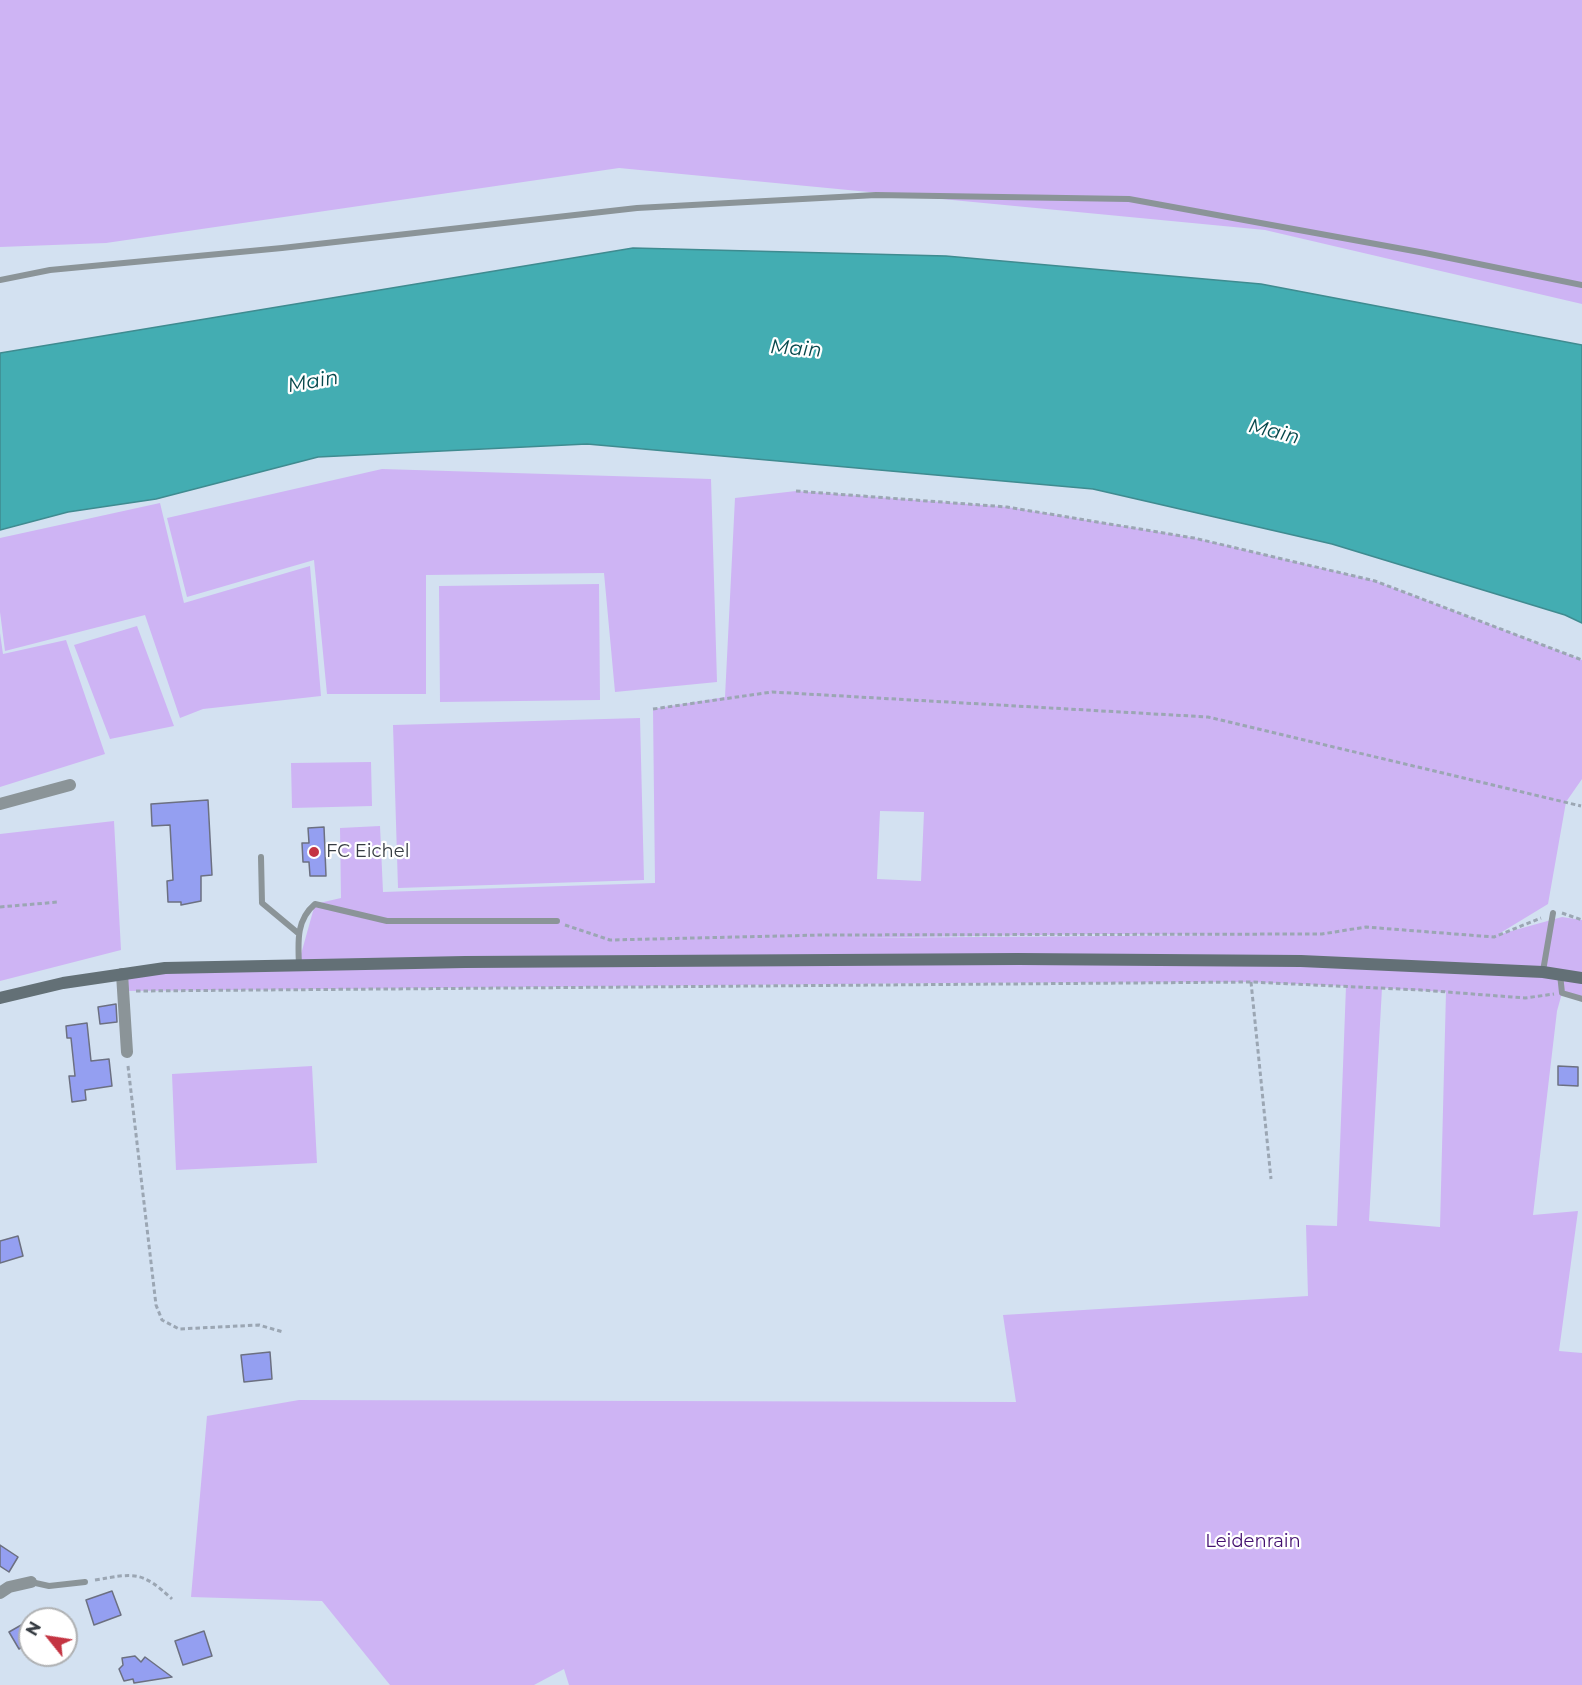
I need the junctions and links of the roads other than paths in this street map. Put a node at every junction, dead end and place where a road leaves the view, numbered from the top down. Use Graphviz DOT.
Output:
graph roads {
  1 [pos="0,280"];
  2 [pos="1582,285"];
  3 [pos="70,785"];
  4 [pos="0,804"];
  5 [pos="261,858"];
  6 [pos="1553,913"];
  7 [pos="557,921"];
  8 [pos="298,933"];
  9 [pos="298,965"];
  10 [pos="1543,972"];
  11 [pos="122,974"];
  12 [pos="1560,974"];
  13 [pos="1582,978"];
  14 [pos="0,998"];
  15 [pos="1582,999"];
  16 [pos="127,1052"];
  17 [pos="31,1582"];
  18 [pos="85,1582"];
  19 [pos="0,1593"];
  1 -- 2 [label="lane"];
  3 -- 4 [label="street"];
  5 -- 8 [label="lane"];
  6 -- 10 [label="lane"];
  7 -- 8 [label="lane"];
  8 -- 9 [label="lane"];
  9 -- 10 [label="main road"];
  9 -- 11 [label="main road"];
  10 -- 12 [label="main road"];
  11 -- 14 [label="main road"];
  11 -- 16 [label="street"];
  12 -- 13 [label="main road"];
  12 -- 15 [label="lane"];
  17 -- 18 [label="lane"];
  17 -- 19 [label="street"];
}
